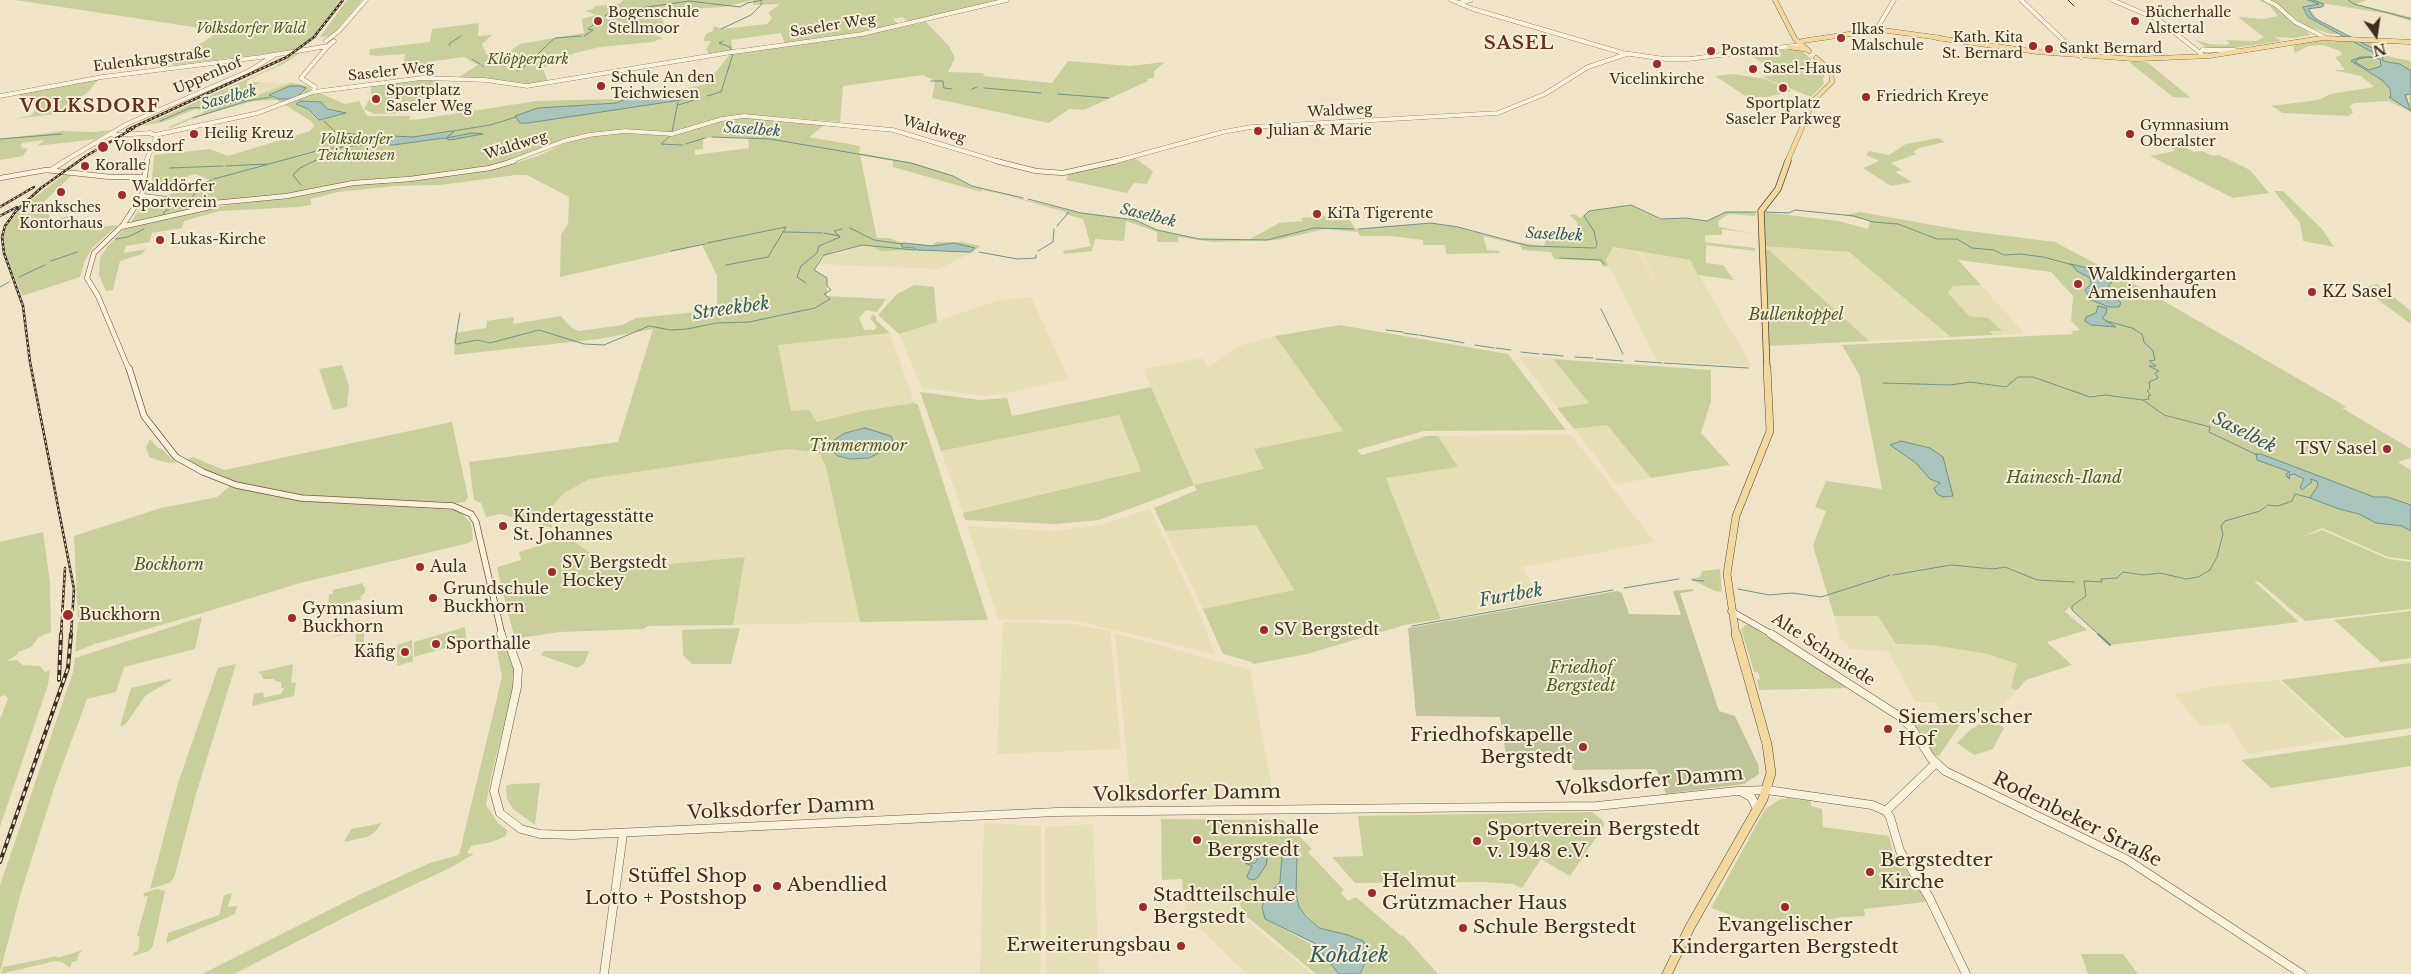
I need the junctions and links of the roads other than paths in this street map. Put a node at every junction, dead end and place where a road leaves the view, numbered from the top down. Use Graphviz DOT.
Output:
graph roads {
  1 [pos="366,0"];
  2 [pos="1007,0"];
  3 [pos="1451,0"];
  4 [pos="1471,0"];
  5 [pos="1776,0"];
  6 [pos="1894,0"];
  7 [pos="2020,0"];
  8 [pos="2114,0"];
  9 [pos="2266,0"];
  10 [pos="1458,3"];
  11 [pos="2306,28"];
  12 [pos="1877,30"];
  13 [pos="2313,36"];
  14 [pos="2323,36"];
  15 [pos="2353,37"];
  16 [pos="2301,40"];
  17 [pos="2410,41"];
  18 [pos="327,43"];
  19 [pos="1803,45"];
  20 [pos="1789,47"];
  21 [pos="1779,48"];
  22 [pos="2202,50"];
  23 [pos="2245,50"];
  24 [pos="1627,54"];
  25 [pos="2081,56"];
  26 [pos="2204,56"];
  27 [pos="270,58"];
  28 [pos="2140,59"];
  29 [pos="313,92"];
  30 [pos="0,96"];
  31 [pos="117,131"];
  32 [pos="122,134"];
  33 [pos="157,136"];
  34 [pos="106,137"];
  35 [pos="51,170"];
  36 [pos="145,176"];
  37 [pos="0,178"];
  38 [pos="142,196"];
  39 [pos="224,203"];
  40 [pos="121,227"];
  41 [pos="1731,612"];
  42 [pos="1936,763"];
  43 [pos="1737,790"];
  44 [pos="1767,790"];
  45 [pos="1756,808"];
  46 [pos="1886,810"];
  47 [pos="623,834"];
  48 [pos="604,974"];
  49 [pos="1667,974"];
  50 [pos="1966,974"];
  51 [pos="2302,974"];
  1 -- 18 [label="main road"];
  2 -- 29 [label="main road, Saseler Weg"];
  3 -- 10 [label="main road"];
  4 -- 10 [label="main road"];
  5 -- 19 [label="main road"];
  6 -- 12 [label="main road"];
  7 -- 25 [label="main road"];
  8 -- 22 [label="main road"];
  8 -- 26 [label="main road"];
  9 -- 11 [label="main road"];
  10 -- 24 [label="main road"];
  11 -- 13 [label="main road"];
  11 -- 14 [label="main road"];
  12 -- 19 [label="main road"];
  12 -- 25 [label="main road"];
  13 -- 14 [label="main road"];
  13 -- 16 [label="main road"];
  14 -- 15 [label="main road"];
  14 -- 16 [label="main road"];
  15 -- 17 [label="main road"];
  15 -- 17 [label="main road"];
  16 -- 23 [label="main road"];
  18 -- 27 [label="main road, Uppenhof"];
  18 -- 29 [label="main road"];
  19 -- 20 [label="main road"];
  19 -- 21 [label="main road"];
  19 -- 41 [label="main road"];
  20 -- 21 [label="main road"];
  21 -- 24 [label="main road"];
  22 -- 23 [label="main road"];
  22 -- 26 [label="main road"];
  23 -- 26 [label="main road"];
  24 -- 39 [label="main road, Waldweg"];
  25 -- 28 [label="main road"];
  25 -- 28 [label="main road"];
  26 -- 28 [label="main road"];
  27 -- 30 [label="main road, Eulenkrugstraße"];
  27 -- 31 [label="main road, Uppenhof"];
  29 -- 33 [label="main road, Saseler Weg"];
  31 -- 32 [label="main road"];
  31 -- 34 [label="main road, Uppenhof"];
  32 -- 33 [label="main road"];
  32 -- 34 [label="main road"];
  33 -- 36 [label="main road"];
  34 -- 35 [label="main road, Uppenhof"];
  35 -- 36 [label="main road"];
  35 -- 37 [label="main road"];
  36 -- 38 [label="main road"];
  38 -- 39 [label="main road, Waldweg"];
  38 -- 40 [label="main road"];
  39 -- 40 [label="main road, Waldweg"];
  40 -- 47 [label="main road, Volksdorfer Damm"];
  41 -- 42 [label="main road, Alte Schmiede"];
  41 -- 44 [label="main road"];
  42 -- 46 [label="main road"];
  42 -- 51 [label="main road, Rodenbeker Straße"];
  43 -- 44 [label="main road, Volksdorfer Damm"];
  43 -- 45 [label="main road"];
  43 -- 47 [label="main road, Volksdorfer Damm"];
  44 -- 45 [label="main road"];
  44 -- 46 [label="main road, Volksdorfer Damm"];
  45 -- 49 [label="main road"];
  46 -- 50 [label="main road"];
  47 -- 48 [label="main road"];
}
